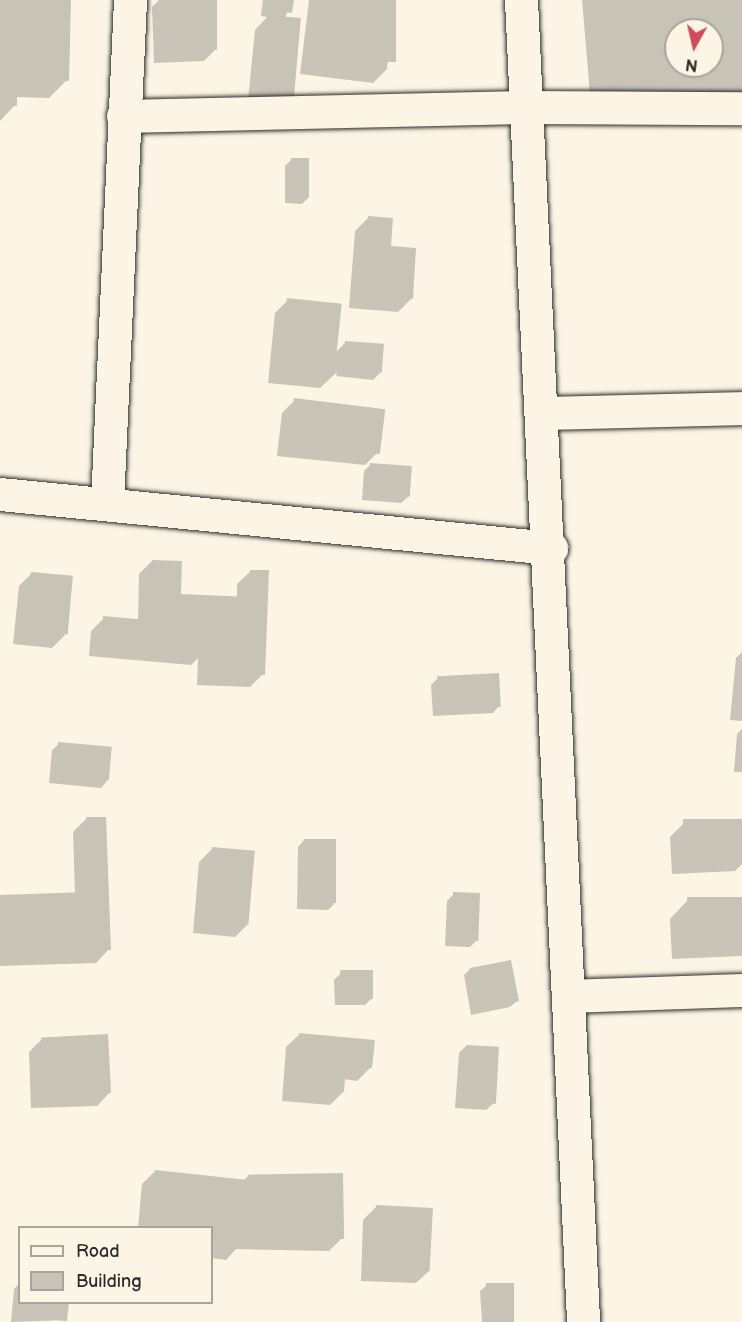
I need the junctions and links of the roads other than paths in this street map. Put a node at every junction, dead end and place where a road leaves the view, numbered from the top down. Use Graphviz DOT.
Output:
graph roads {
  1 [pos="130,0"];
  2 [pos="521,0"];
  3 [pos="524,107"];
  4 [pos="742,108"];
  5 [pos="123,116"];
  6 [pos="742,408"];
  7 [pos="542,412"];
  8 [pos="0,494"];
  9 [pos="107,503"];
  10 [pos="550,548"];
  11 [pos="742,990"];
  12 [pos="568,996"];
  13 [pos="583,1322"];
  1 -- 5 [label="street"];
  2 -- 3 [label="street"];
  3 -- 4 [label="street"];
  3 -- 5 [label="street"];
  3 -- 7 [label="street"];
  5 -- 9 [label="street"];
  6 -- 7 [label="street"];
  7 -- 10 [label="street"];
  8 -- 9 [label="street"];
  9 -- 10 [label="street"];
  10 -- 12 [label="street"];
  11 -- 12 [label="street"];
  12 -- 13 [label="street"];
}
